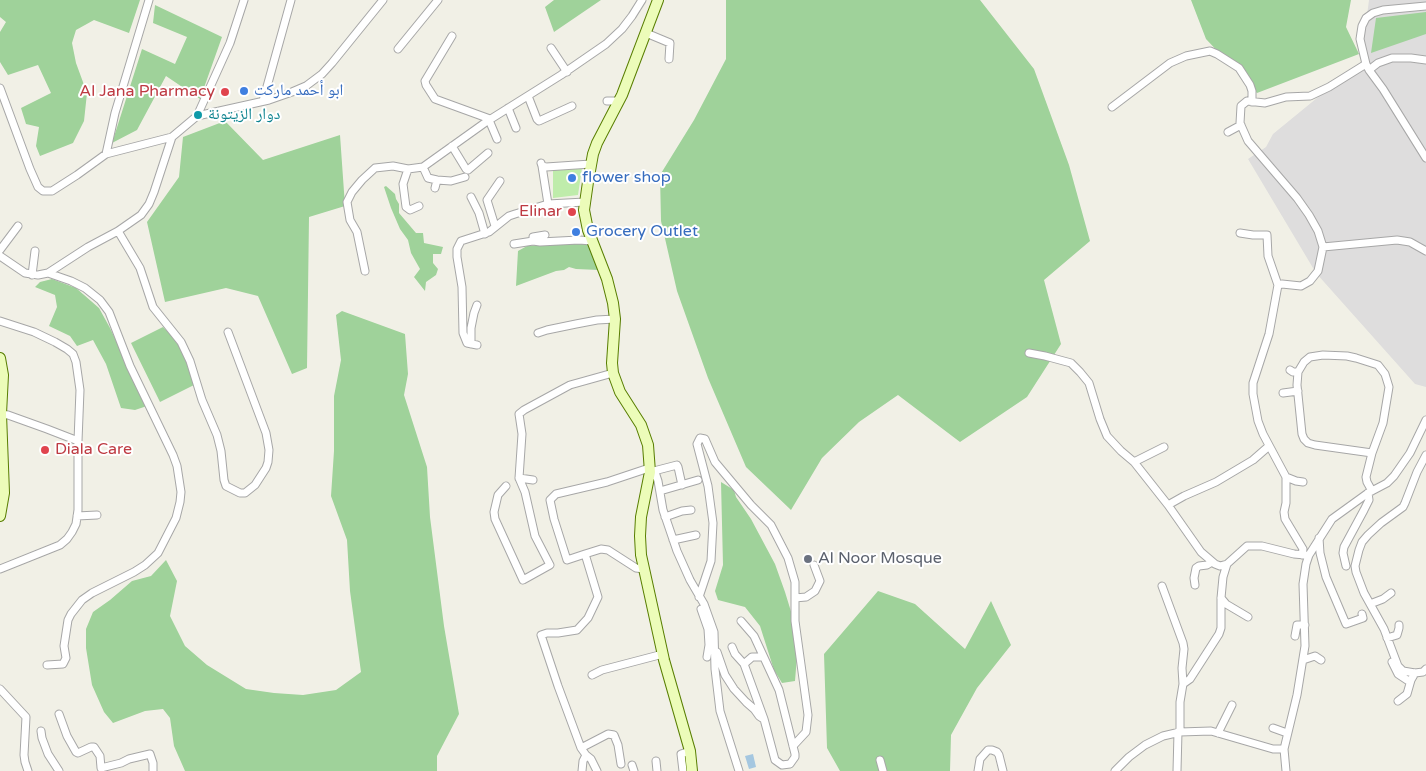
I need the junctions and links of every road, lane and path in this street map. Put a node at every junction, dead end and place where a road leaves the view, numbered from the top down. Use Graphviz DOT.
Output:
graph roads {
  1 [pos="149,0"];
  2 [pos="244,0"];
  3 [pos="291,0"];
  4 [pos="383,0"];
  5 [pos="438,0"];
  6 [pos="642,0"];
  7 [pos="658,0"];
  8 [pos="1426,6"];
  9 [pos="646,33"];
  10 [pos="452,36"];
  11 [pos="551,48"];
  12 [pos="398,49"];
  13 [pos="669,59"];
  14 [pos="1426,60"];
  15 [pos="1367,68"];
  16 [pos="567,72"];
  17 [pos="0,88"];
  18 [pos="526,97"];
  19 [pos="263,101"];
  20 [pos="607,101"];
  21 [pos="619,101"];
  22 [pos="1252,102"];
  23 [pos="572,106"];
  24 [pos="1112,107"];
  25 [pos="508,108"];
  26 [pos="197,116"];
  27 [pos="489,119"];
  28 [pos="533,121"];
  29 [pos="1241,125"];
  30 [pos="516,128"];
  31 [pos="1228,132"];
  32 [pos="172,137"];
  33 [pos="497,139"];
  34 [pos="452,146"];
  35 [pos="488,152"];
  36 [pos="106,154"];
  37 [pos="1426,158"];
  38 [pos="591,164"];
  39 [pos="423,167"];
  40 [pos="408,169"];
  41 [pos="465,177"];
  42 [pos="500,180"];
  43 [pos="471,196"];
  44 [pos="585,202"];
  45 [pos="548,204"];
  46 [pos="420,206"];
  47 [pos="18,226"];
  48 [pos="495,226"];
  49 [pos="118,231"];
  50 [pos="1240,233"];
  51 [pos="485,234"];
  52 [pos="545,235"];
  53 [pos="533,241"];
  54 [pos="592,241"];
  55 [pos="514,244"];
  56 [pos="1323,247"];
  57 [pos="0,250"];
  58 [pos="35,251"];
  59 [pos="1426,251"];
  60 [pos="0,256"];
  61 [pos="364,271"];
  62 [pos="48,273"];
  63 [pos="32,275"];
  64 [pos="1278,285"];
  65 [pos="477,304"];
  66 [pos="614,319"];
  67 [pos="0,321"];
  68 [pos="228,332"];
  69 [pos="538,333"];
  70 [pos="1029,354"];
  71 [pos="0,358"];
  72 [pos="1290,370"];
  73 [pos="1298,372"];
  74 [pos="613,373"];
  75 [pos="1,374"];
  76 [pos="1298,390"];
  77 [pos="1283,393"];
  78 [pos="1,412"];
  79 [pos="1426,420"];
  80 [pos="78,441"];
  81 [pos="1269,446"];
  82 [pos="1164,447"];
  83 [pos="1372,453"];
  84 [pos="1426,455"];
  85 [pos="1134,462"];
  86 [pos="649,472"];
  87 [pos="1286,477"];
  88 [pos="519,478"];
  89 [pos="533,480"];
  90 [pos="698,480"];
  91 [pos="1303,482"];
  92 [pos="682,485"];
  93 [pos="506,486"];
  94 [pos="2,492"];
  95 [pos="660,492"];
  96 [pos="1370,492"];
  97 [pos="1168,505"];
  98 [pos="691,510"];
  99 [pos="97,515"];
  100 [pos="0,516"];
  101 [pos="77,516"];
  102 [pos="665,517"];
  103 [pos="696,534"];
  104 [pos="1319,538"];
  105 [pos="673,540"];
  106 [pos="585,554"];
  107 [pos="1306,555"];
  108 [pos="1212,562"];
  109 [pos="1227,564"];
  110 [pos="814,565"];
  111 [pos="1346,566"];
  112 [pos="0,569"];
  113 [pos="644,569"];
  114 [pos="1195,585"];
  115 [pos="1162,586"];
  116 [pos="1391,593"];
  117 [pos="698,595"];
  118 [pos="795,598"];
  119 [pos="1221,598"];
  120 [pos="1370,604"];
  121 [pos="1362,614"];
  122 [pos="1248,617"];
  123 [pos="741,621"];
  124 [pos="1305,625"];
  125 [pos="1399,625"];
  126 [pos="1384,629"];
  127 [pos="1295,636"];
  128 [pos="1387,638"];
  129 [pos="716,647"];
  130 [pos="732,647"];
  131 [pos="662,654"];
  132 [pos="707,657"];
  133 [pos="763,657"];
  134 [pos="1303,660"];
  135 [pos="1321,660"];
  136 [pos="744,664"];
  137 [pos="47,665"];
  138 [pos="1426,669"];
  139 [pos="1415,673"];
  140 [pos="592,675"];
  141 [pos="1411,680"];
  142 [pos="1183,684"];
  143 [pos="0,690"];
  144 [pos="1398,702"];
  145 [pos="1232,705"];
  146 [pos="59,714"];
  147 [pos="764,720"];
  148 [pos="1273,728"];
  149 [pos="41,731"];
  150 [pos="1179,732"];
  151 [pos="1218,733"];
  152 [pos="1287,733"];
  153 [pos="793,746"];
  154 [pos="581,748"];
  155 [pos="1284,749"];
  156 [pos="690,751"];
  157 [pos="586,755"];
  158 [pos="880,760"];
  159 [pos="656,761"];
  160 [pos="621,764"];
  161 [pos="28,771"];
  162 [pos="59,771"];
  163 [pos="153,771"];
  164 [pos="582,771"];
  165 [pos="597,771"];
  166 [pos="657,771"];
  167 [pos="683,771"];
  168 [pos="692,771"];
  169 [pos="739,771"];
  170 [pos="883,771"];
  171 [pos="978,771"];
  172 [pos="1004,771"];
  173 [pos="1115,771"];
  174 [pos="1177,771"];
  175 [pos="1286,771"];
  1 -- 36 [label="street"];
  2 -- 26 [label="street"];
  3 -- 19 [label="street"];
  4 -- 19 [label="street"];
  5 -- 12 [label="street"];
  6 -- 16 [label="street"];
  7 -- 9 [label="main road"];
  8 -- 15 [label="street"];
  9 -- 13 [label="street"];
  9 -- 21 [label="main road"];
  10 -- 27 [label="street"];
  11 -- 16 [label="street"];
  14 -- 15 [label="street"];
  15 -- 22 [label="street"];
  15 -- 37 [label="street"];
  16 -- 18 [label="street"];
  17 -- 36 [label="street"];
  18 -- 23 [label="street"];
  18 -- 25 [label="street"];
  18 -- 28 [label="street"];
  19 -- 26 [label="street"];
  20 -- 21 [label="street"];
  21 -- 38 [label="main road"];
  22 -- 24 [label="street"];
  22 -- 29 [label="street"];
  25 -- 27 [label="street"];
  25 -- 30 [label="street"];
  26 -- 32 [label="street"];
  27 -- 33 [label="street"];
  27 -- 34 [label="street"];
  29 -- 31 [label="street"];
  29 -- 56 [label="street"];
  32 -- 36 [label="street"];
  32 -- 49 [label="street"];
  34 -- 35 [label="street"];
  34 -- 39 [label="street"];
  38 -- 44 [label="main road"];
  38 -- 45 [label="street"];
  39 -- 40 [label="street"];
  39 -- 41 [label="street"];
  40 -- 46 [label="street"];
  40 -- 61 [label="street"];
  42 -- 48 [label="street"];
  43 -- 51 [label="street"];
  44 -- 45 [label="street"];
  44 -- 54 [label="main road"];
  45 -- 48 [label="street"];
  47 -- 57 [label="street"];
  48 -- 51 [label="street"];
  49 -- 62 [label="street"];
  49 -- 68 [label="street"];
  50 -- 64 [label="street"];
  51 -- 65 [label="street"];
  52 -- 53 [label="street"];
  53 -- 54 [label="street"];
  53 -- 55 [label="street"];
  54 -- 66 [label="main road"];
  56 -- 59 [label="street"];
  56 -- 64 [label="street"];
  58 -- 63 [label="street"];
  60 -- 63 [label="street"];
  62 -- 63 [label="street"];
  62 -- 137 [label="street"];
  64 -- 81 [label="street"];
  66 -- 69 [label="street"];
  66 -- 74 [label="main road"];
  67 -- 80 [label="street"];
  70 -- 85 [label="street"];
  71 -- 75 [label="main road"];
  72 -- 73 [label="street"];
  73 -- 76 [label="street"];
  73 -- 83 [label="street"];
  74 -- 86 [label="main road"];
  74 -- 88 [label="street"];
  75 -- 78 [label="main road"];
  76 -- 77 [label="street"];
  76 -- 83 [label="street"];
  78 -- 80 [label="street"];
  78 -- 94 [label="main road"];
  79 -- 96 [label="street"];
  80 -- 101 [label="street"];
  81 -- 87 [label="street"];
  81 -- 97 [label="street"];
  82 -- 85 [label="street"];
  83 -- 96 [label="street"];
  84 -- 120 [label="street"];
  85 -- 97 [label="street"];
  86 -- 92 [label="street"];
  86 -- 95 [label="street"];
  86 -- 106 [label="street"];
  86 -- 113 [label="main road"];
  87 -- 91 [label="street"];
  87 -- 107 [label="street"];
  88 -- 89 [label="street"];
  88 -- 93 [label="street"];
  90 -- 92 [label="street"];
  92 -- 95 [label="street"];
  94 -- 100 [label="main road"];
  95 -- 102 [label="street"];
  96 -- 104 [label="street"];
  96 -- 111 [label="street"];
  97 -- 108 [label="street"];
  98 -- 102 [label="street"];
  99 -- 101 [label="street"];
  101 -- 112 [label="street"];
  102 -- 105 [label="street"];
  103 -- 105 [label="street"];
  104 -- 107 [label="street"];
  104 -- 121 [label="street"];
  105 -- 117 [label="street"];
  106 -- 113 [label="street"];
  106 -- 154 [label="street"];
  107 -- 109 [label="street"];
  107 -- 124 [label="street"];
  108 -- 109 [label="street"];
  108 -- 114 [label="street"];
  109 -- 119 [label="street"];
  110 -- 118 [label="street"];
  113 -- 131 [label="main road"];
  115 -- 142 [label="street"];
  116 -- 120 [label="street"];
  117 -- 118 [label="street"];
  117 -- 129 [label="street"];
  117 -- 132 [label="street"];
  118 -- 153 [label="street"];
  119 -- 122 [label="street"];
  119 -- 142 [label="street"];
  120 -- 126 [label="street"];
  123 -- 133 [label="street"];
  124 -- 127 [label="street"];
  124 -- 134 [label="street"];
  125 -- 128 [label="street"];
  126 -- 128 [label="street"];
  126 -- 141 [label="street"];
  128 -- 139 [label="street"];
  129 -- 147 [label="street"];
  129 -- 169 [label="street"];
  130 -- 136 [label="street"];
  131 -- 140 [label="street"];
  131 -- 156 [label="main road"];
  133 -- 136 [label="street"];
  133 -- 153 [label="street"];
  134 -- 135 [label="street"];
  134 -- 152 [label="street"];
  136 -- 147 [label="street"];
  138 -- 139 [label="street"];
  139 -- 141 [label="street"];
  141 -- 144 [label="street"];
  142 -- 150 [label="street"];
  143 -- 161 [label="street"];
  145 -- 151 [label="street"];
  146 -- 163 [label="street"];
  147 -- 153 [label="street"];
  148 -- 152 [label="street"];
  149 -- 162 [label="street"];
  150 -- 151 [label="street"];
  150 -- 173 [label="street"];
  150 -- 174 [label="street"];
  151 -- 155 [label="street"];
  152 -- 155 [label="street"];
  154 -- 157 [label="street"];
  154 -- 160 [label="street"];
  155 -- 175 [label="street"];
  156 -- 167 [label="street"];
  156 -- 168 [label="main road"];
  157 -- 164 [label="street"];
  157 -- 165 [label="street"];
  158 -- 170 [label="street"];
  159 -- 166 [label="street"];
  171 -- 172 [label="street"];
}
